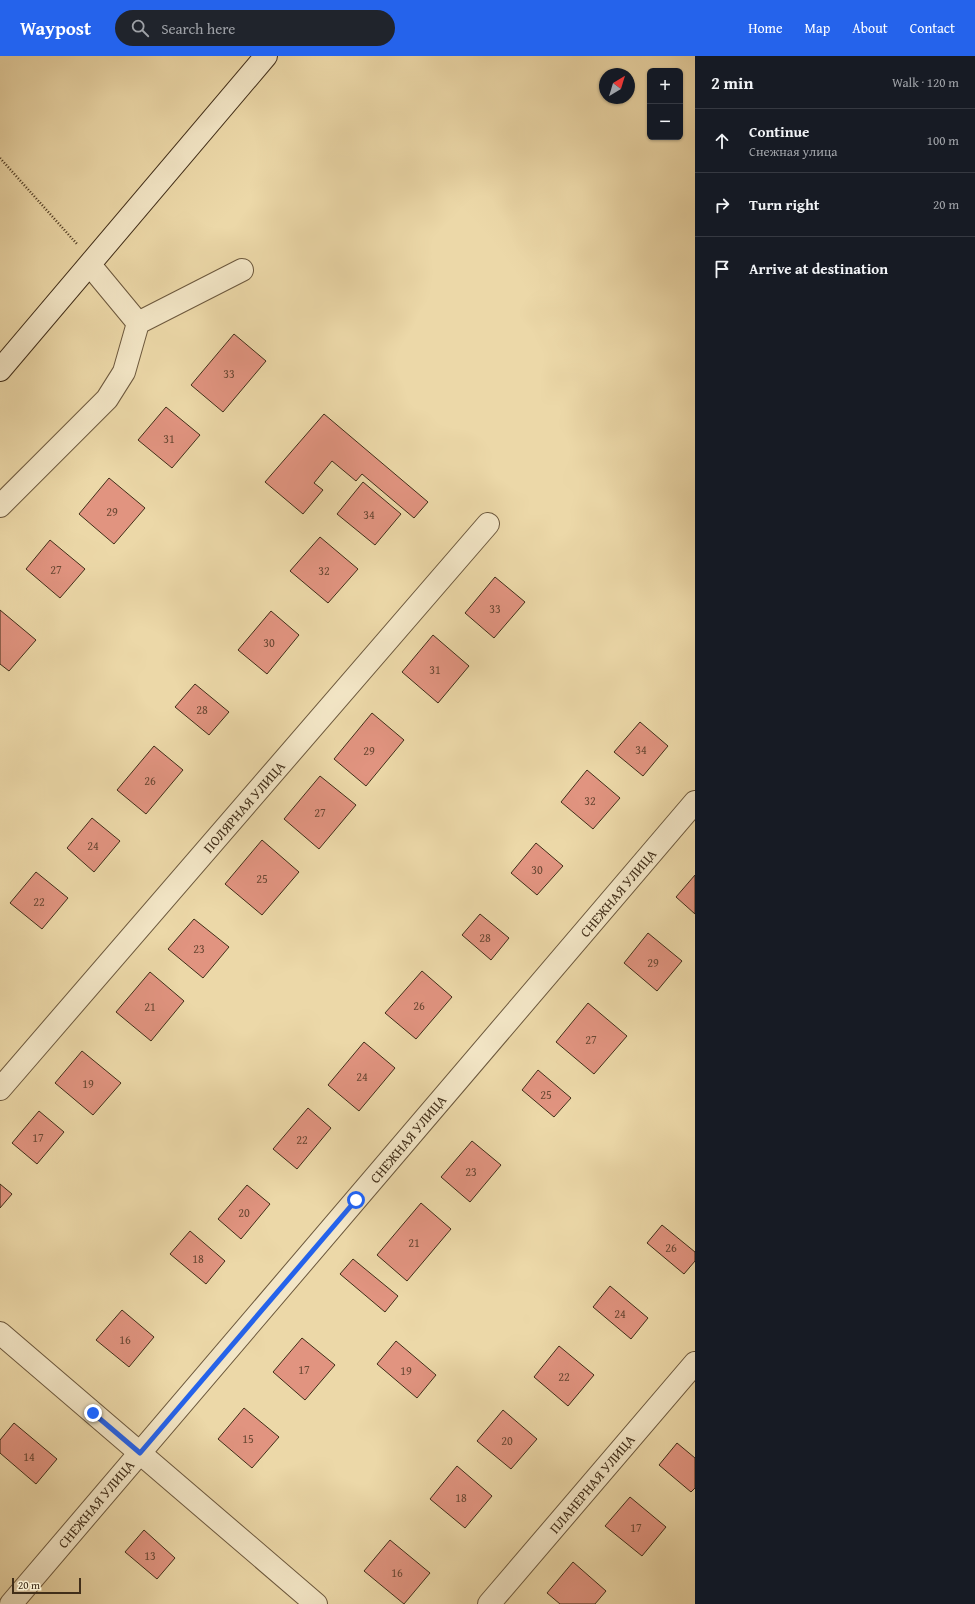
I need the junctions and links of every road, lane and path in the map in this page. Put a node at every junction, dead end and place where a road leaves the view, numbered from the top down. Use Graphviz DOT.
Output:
graph roads {
  1 [pos="266,56"];
  2 [pos="0,158"];
  3 [pos="90,265"];
  4 [pos="242,270"];
  5 [pos="138,322"];
  6 [pos="0,370"];
  7 [pos="0,506"];
  8 [pos="488,524"];
  9 [pos="695,802"];
  10 [pos="0,1089"];
  11 [pos="0,1333"];
  12 [pos="695,1363"];
  13 [pos="140,1453"];
  14 [pos="11,1604"];
  15 [pos="316,1604"];
  16 [pos="489,1604"];
  1 -- 3 [label="street"];
  2 -- 3 [label="path"];
  3 -- 5 [label="street"];
  3 -- 6 [label="street"];
  4 -- 5 [label="street"];
  5 -- 7 [label="street"];
  8 -- 10 [label="street, ПОЛЯРНАЯ УЛИЦА"];
  9 -- 13 [label="street, СНЕЖНАЯ УЛИЦА"];
  11 -- 13 [label="street"];
  12 -- 16 [label="street, ПЛАНЕРНАЯ УЛИЦА"];
  13 -- 14 [label="street, СНЕЖНАЯ УЛИЦА"];
  13 -- 15 [label="street"];
}
